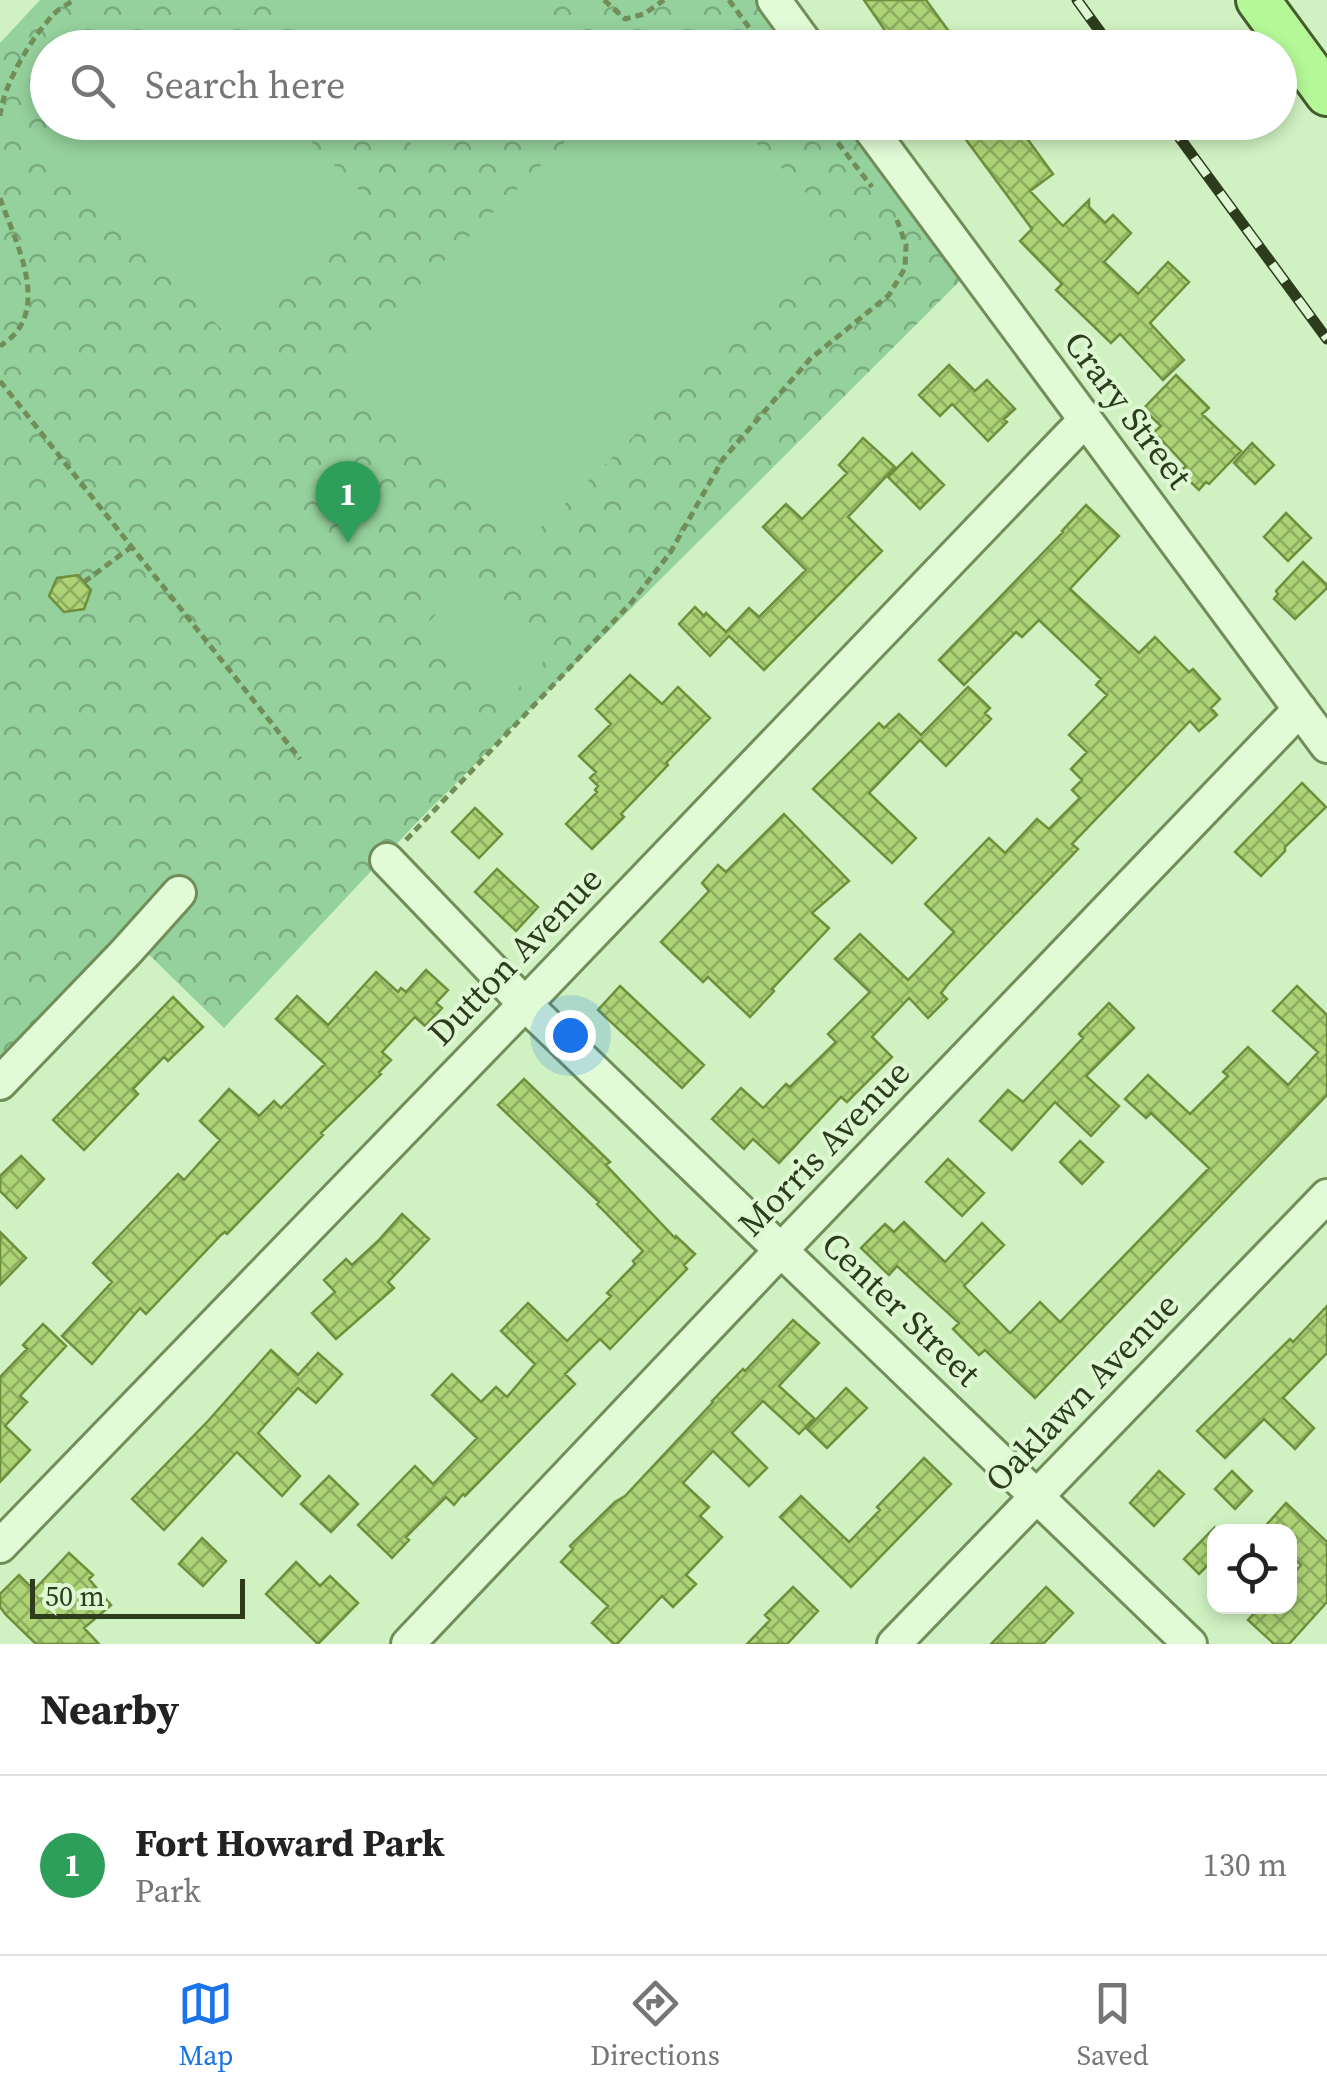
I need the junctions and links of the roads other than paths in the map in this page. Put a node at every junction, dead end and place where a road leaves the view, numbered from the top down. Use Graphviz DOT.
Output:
graph roads {
  1 [pos="774,0"];
  2 [pos="1258,0"];
  3 [pos="796,30"];
  4 [pos="1280,30"];
  5 [pos="1297,53"];
  6 [pos="1327,94"];
  7 [pos="878,140"];
  8 [pos="1085,420"];
  9 [pos="1300,709"];
  10 [pos="1327,746"];
  11 [pos="388,860"];
  12 [pos="179,893"];
  13 [pos="525,1004"];
  14 [pos="0,1083"];
  15 [pos="1327,1196"];
  16 [pos="782,1249"];
  17 [pos="1037,1496"];
  18 [pos="0,1546"];
  19 [pos="408,1644"];
  20 [pos="894,1644"];
  21 [pos="1190,1644"];
  1 -- 3 [label="street"];
  2 -- 4 [label="main road"];
  5 -- 6 [label="main road"];
  7 -- 8 [label="street, Crary Street"];
  8 -- 9 [label="street, Crary Street"];
  8 -- 13 [label="street, Dutton Avenue"];
  9 -- 10 [label="street, Crary Street"];
  9 -- 16 [label="street, Morris Avenue"];
  11 -- 13 [label="street, Center Street"];
  12 -- 14 [label="street"];
  13 -- 16 [label="street, Center Street"];
  13 -- 18 [label="street, Dutton Avenue"];
  15 -- 17 [label="street, Oaklawn Avenue"];
  16 -- 17 [label="street, Center Street"];
  16 -- 19 [label="street, Morris Avenue"];
  17 -- 20 [label="street, Oaklawn Avenue"];
  17 -- 21 [label="street, Center Street"];
}
